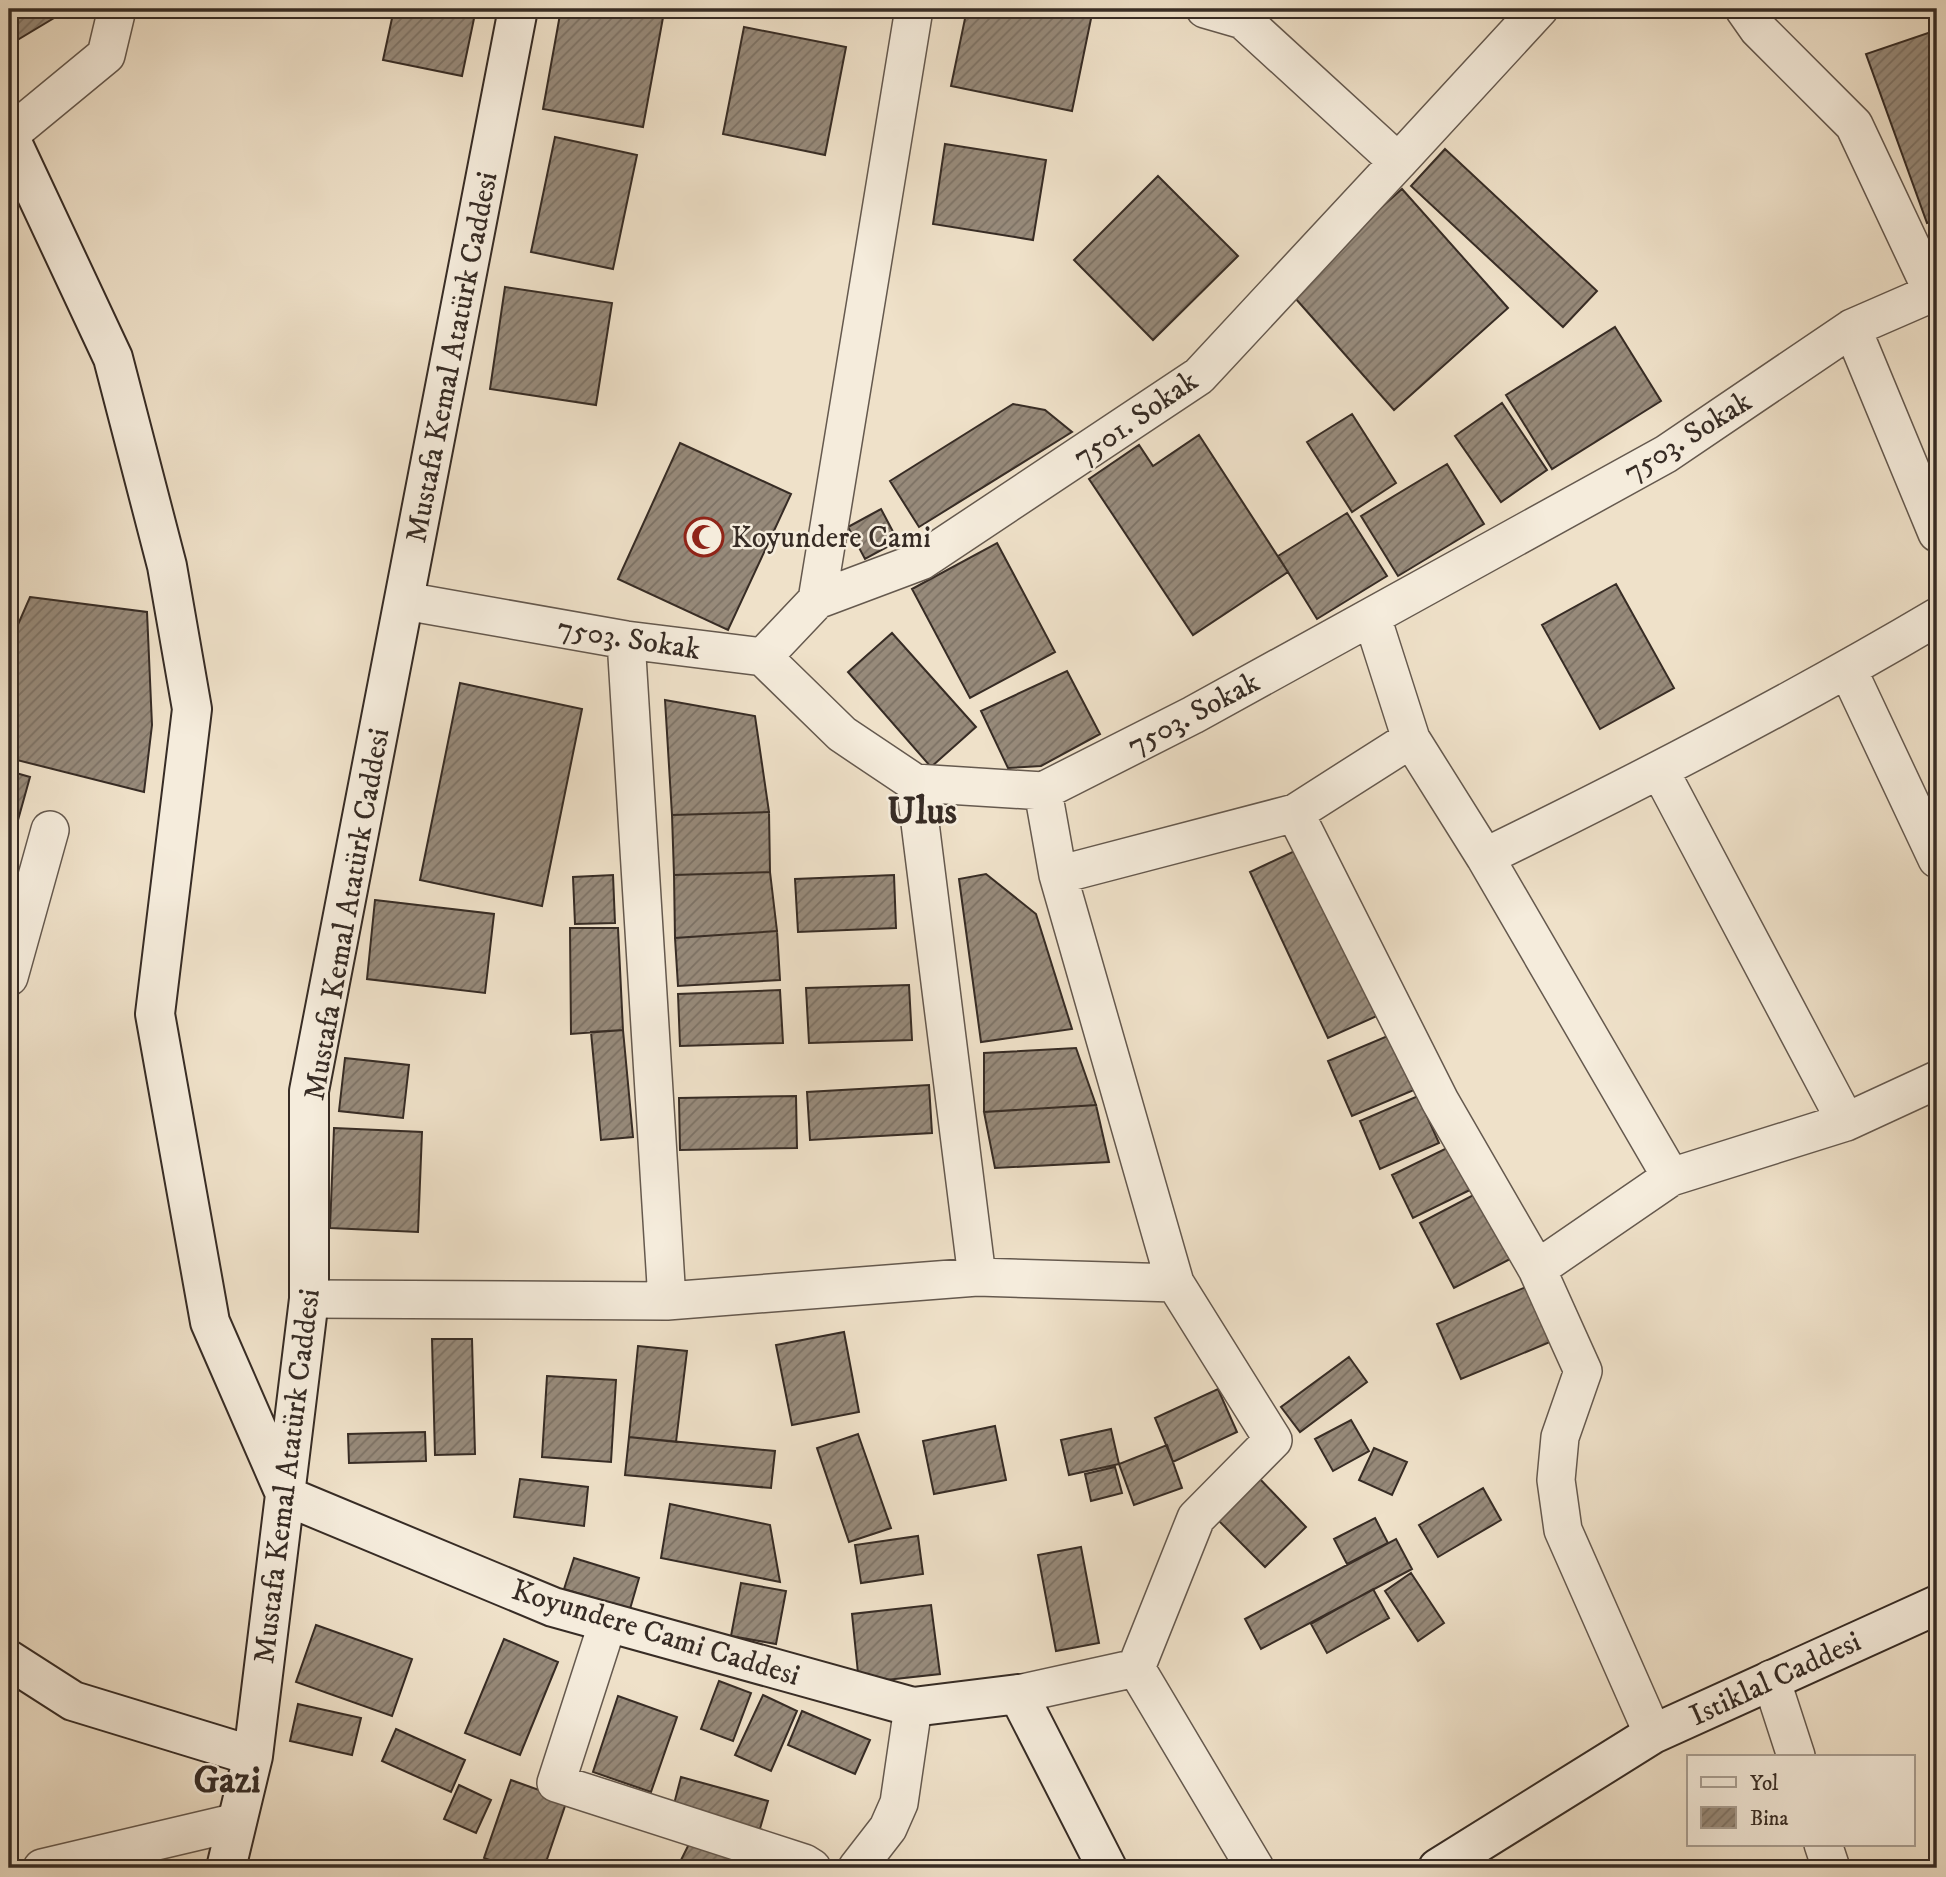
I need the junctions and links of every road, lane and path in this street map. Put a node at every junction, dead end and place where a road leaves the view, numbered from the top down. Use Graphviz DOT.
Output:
graph roads {
  1 [pos="117,9"];
  2 [pos="518,9"];
  3 [pos="914,9"];
  4 [pos="1205,9"];
  5 [pos="1539,9"];
  6 [pos="1745,9"];
  7 [pos="9,135"];
  8 [pos="1398,162"];
  9 [pos="1935,292"];
  10 [pos="1852,328"];
  11 [pos="1937,533"];
  12 [pos="817,600"];
  13 [pos="405,601"];
  14 [pos="1372,617"];
  15 [pos="1937,617"];
  16 [pos="626,640"];
  17 [pos="763,657"];
  18 [pos="1848,670"];
  19 [pos="1411,739"];
  20 [pos="1660,771"];
  21 [pos="915,783"];
  22 [pos="1043,791"];
  23 [pos="1295,813"];
  24 [pos="50,830"];
  25 [pos="1485,857"];
  26 [pos="1937,859"];
  27 [pos="1058,875"];
  28 [pos="9,976"];
  29 [pos="1937,1080"];
  30 [pos="1846,1122"];
  31 [pos="1671,1177"];
  32 [pos="1537,1269"];
  33 [pos="977,1278"];
  34 [pos="1175,1283"];
  35 [pos="309,1299"];
  36 [pos="667,1301"];
  37 [pos="286,1496"];
  38 [pos="1937,1605"];
  39 [pos="608,1622"];
  40 [pos="9,1660"];
  41 [pos="1136,1668"];
  42 [pos="1771,1679"];
  43 [pos="1018,1693"];
  44 [pos="913,1707"];
  45 [pos="1653,1734"];
  46 [pos="1796,1755"];
  47 [pos="253,1756"];
  48 [pos="237,1822"];
  49 [pos="1824,1846"];
  50 [pos="42,1868"];
  51 [pos="226,1868"];
  52 [pos="812,1868"];
  53 [pos="857,1868"];
  54 [pos="1107,1868"];
  55 [pos="1255,1868"];
  56 [pos="1438,1868"];
  57 [pos="1831,1868"];
  1 -- 7 [label="street"];
  2 -- 13 [label="street, Mustafa Kemal Atatürk Caddesi"];
  3 -- 12 [label="street"];
  4 -- 8 [label="street"];
  5 -- 8 [label="street, 7501. Sokak"];
  6 -- 9 [label="street"];
  7 -- 37 [label="street"];
  8 -- 12 [label="street, 7501. Sokak"];
  9 -- 10 [label="street, 7503. Sokak"];
  10 -- 11 [label="street"];
  10 -- 14 [label="street, 7503. Sokak"];
  12 -- 17 [label="street"];
  13 -- 16 [label="street, 7503. Sokak"];
  13 -- 35 [label="street, Mustafa Kemal Atatürk Caddesi"];
  14 -- 19 [label="street"];
  14 -- 22 [label="street, 7503. Sokak"];
  15 -- 18 [label="street"];
  16 -- 17 [label="street, 7503. Sokak"];
  16 -- 36 [label="street"];
  17 -- 21 [label="street"];
  18 -- 20 [label="street"];
  18 -- 26 [label="street"];
  19 -- 23 [label="street"];
  19 -- 25 [label="street"];
  20 -- 25 [label="street"];
  20 -- 30 [label="street"];
  21 -- 22 [label="street"];
  21 -- 33 [label="street"];
  22 -- 27 [label="street"];
  23 -- 27 [label="street"];
  23 -- 32 [label="street"];
  24 -- 28 [label="street"];
  25 -- 31 [label="street"];
  27 -- 34 [label="street"];
  29 -- 30 [label="street"];
  30 -- 31 [label="street"];
  31 -- 32 [label="street"];
  32 -- 45 [label="street"];
  33 -- 34 [label="street"];
  33 -- 36 [label="street"];
  34 -- 41 [label="street"];
  35 -- 36 [label="street"];
  35 -- 37 [label="street, Mustafa Kemal Atatürk Caddesi"];
  37 -- 39 [label="street, Koyundere Cami Caddesi"];
  37 -- 47 [label="street, Mustafa Kemal Atatürk Caddesi"];
  38 -- 42 [label="street, Istiklal Caddesi"];
  39 -- 44 [label="street, Koyundere Cami Caddesi"];
  39 -- 52 [label="street"];
  40 -- 47 [label="street"];
  41 -- 43 [label="street"];
  41 -- 55 [label="street"];
  42 -- 45 [label="street, Istiklal Caddesi"];
  42 -- 46 [label="street"];
  43 -- 44 [label="street"];
  43 -- 54 [label="street"];
  44 -- 53 [label="street"];
  45 -- 56 [label="street, Istiklal Caddesi"];
  47 -- 48 [label="street, Mustafa Kemal Atatürk Caddesi"];
  48 -- 50 [label="street"];
  48 -- 51 [label="street, Mustafa Kemal Atatürk Caddesi"];
  49 -- 57 [label="street"];
}
